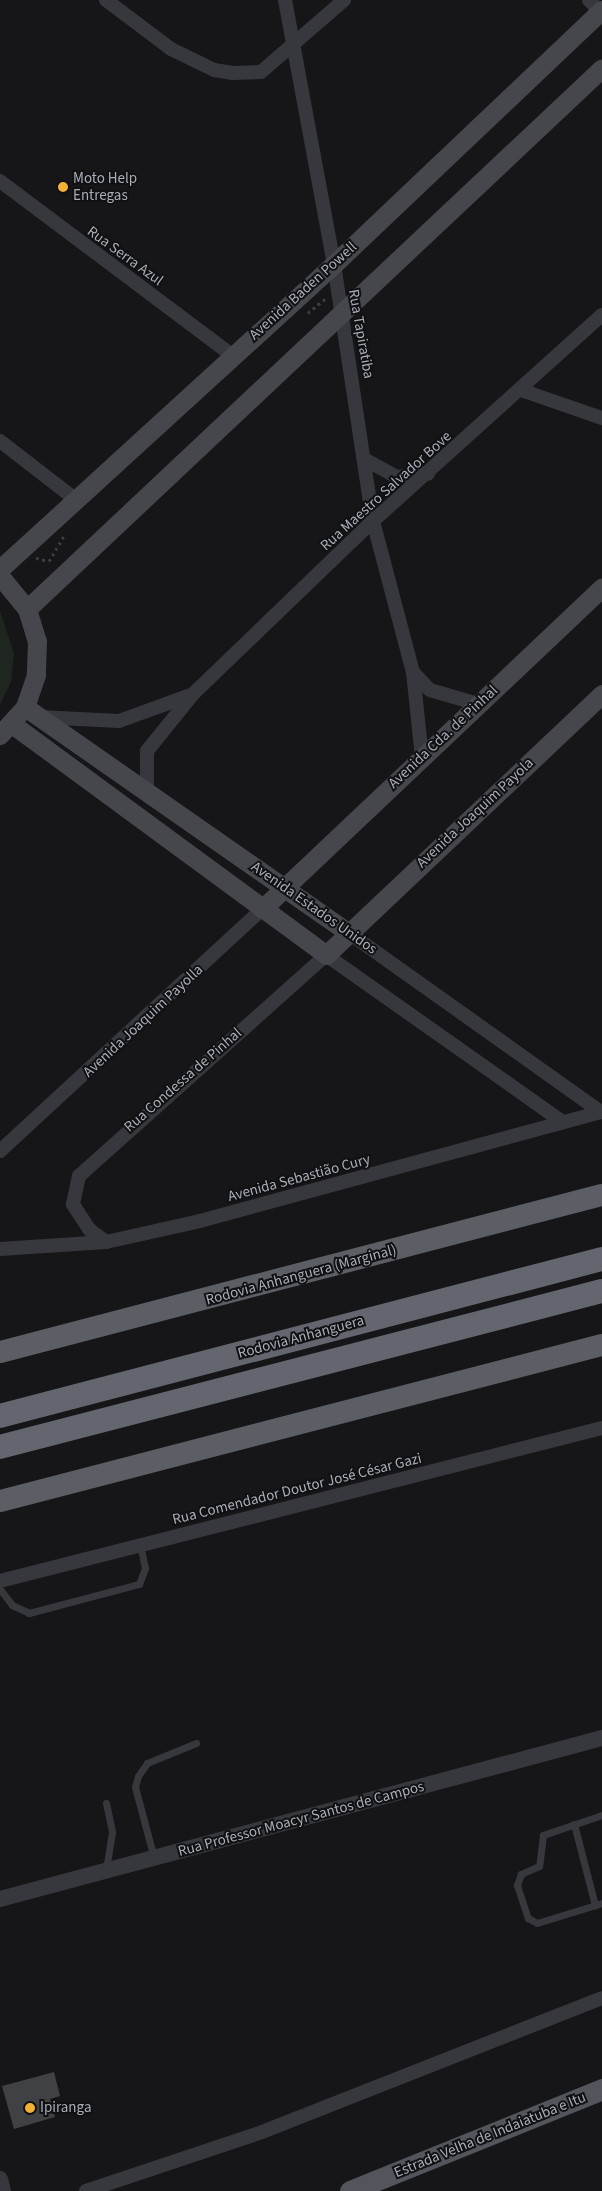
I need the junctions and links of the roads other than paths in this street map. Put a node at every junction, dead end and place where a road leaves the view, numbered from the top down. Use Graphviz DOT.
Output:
graph roads {
  1 [pos="106,0"];
  2 [pos="285,0"];
  3 [pos="344,0"];
  4 [pos="598,9"];
  5 [pos="294,45"];
  6 [pos="602,68"];
  7 [pos="0,181"];
  8 [pos="334,264"];
  9 [pos="342,314"];
  10 [pos="602,315"];
  11 [pos="232,355"];
  12 [pos="521,390"];
  13 [pos="602,418"];
  14 [pos="0,441"];
  15 [pos="366,460"];
  16 [pos="431,474"];
  17 [pos="75,499"];
  18 [pos="373,521"];
  19 [pos="0,568"];
  20 [pos="0,576"];
  21 [pos="602,586"];
  22 [pos="27,609"];
  23 [pos="413,672"];
  24 [pos="193,694"];
  25 [pos="602,694"];
  26 [pos="478,704"];
  27 [pos="32,712"];
  28 [pos="6,729"];
  29 [pos="422,758"];
  30 [pos="147,791"];
  31 [pos="283,887"];
  32 [pos="262,910"];
  33 [pos="348,932"];
  34 [pos="326,955"];
  35 [pos="602,1112"];
  36 [pos="563,1122"];
  37 [pos="0,1151"];
  38 [pos="602,1195"];
  39 [pos="106,1242"];
  40 [pos="0,1249"];
  41 [pos="602,1259"];
  42 [pos="602,1291"];
  43 [pos="602,1345"];
  44 [pos="0,1352"];
  45 [pos="0,1416"];
  46 [pos="602,1428"];
  47 [pos="0,1446"];
  48 [pos="0,1501"];
  49 [pos="140,1545"];
  50 [pos="0,1581"];
  51 [pos="0,1589"];
  52 [pos="602,1738"];
  53 [pos="196,1743"];
  54 [pos="106,1803"];
  55 [pos="602,1815"];
  56 [pos="574,1824"];
  57 [pos="154,1859"];
  58 [pos="106,1872"];
  59 [pos="0,1899"];
  60 [pos="599,1904"];
  61 [pos="602,1998"];
  62 [pos="602,2089"];
  63 [pos="0,2178"];
  64 [pos="3,2191"];
  65 [pos="86,2191"];
  66 [pos="350,2191"];
  1 -- 5 [label="street"];
  2 -- 5 [label="street, Rua Tapiratiba"];
  3 -- 5 [label="street"];
  4 -- 8 [label="main road, Avenida Baden Powell"];
  5 -- 8 [label="street, Rua Tapiratiba"];
  6 -- 9 [label="main road"];
  7 -- 11 [label="street, Rua Serra Azul"];
  8 -- 9 [label="street, Rua Tapiratiba"];
  8 -- 11 [label="main road, Avenida Baden Powell"];
  9 -- 15 [label="street, Rua Tapiratiba"];
  9 -- 22 [label="main road"];
  10 -- 12 [label="street, Rua Maestro Salvador Bove"];
  11 -- 17 [label="main road, Avenida Baden Powell"];
  12 -- 13 [label="street"];
  12 -- 16 [label="street, Rua Maestro Salvador Bove"];
  14 -- 17 [label="street"];
  15 -- 16 [label="street"];
  15 -- 18 [label="street, Rua Tapiratiba"];
  16 -- 18 [label="street, Rua Maestro Salvador Bove"];
  17 -- 19 [label="main road, Avenida Baden Powell"];
  18 -- 23 [label="street, Rua Tapiratiba"];
  18 -- 24 [label="street, Rua Maestro Salvador Bove"];
  20 -- 22 [label="main road"];
  21 -- 26 [label="main road, Avenida Cda. de Pinhal"];
  22 -- 27 [label="main road"];
  23 -- 26 [label="street, Rua Tapiratiba"];
  23 -- 29 [label="street, Rua Tapiratiba"];
  24 -- 27 [label="street, Rua Maestro Salvador Bove"];
  24 -- 30 [label="street, Rua Maestro Salvador Bove"];
  25 -- 33 [label="main road, Avenida Joaquim Payola"];
  26 -- 29 [label="main road, Avenida Cda. de Pinhal"];
  27 -- 28 [label="main road"];
  27 -- 30 [label="main road, Avenida Estados Unidos"];
  28 -- 32 [label="main road, Avenida Estados Unidos"];
  29 -- 31 [label="main road, Avenida Cda. de Pinhal"];
  30 -- 31 [label="main road, Avenida Estados Unidos"];
  31 -- 32 [label="main road, Avenida Joaquim Payolla"];
  31 -- 33 [label="main road, Avenida Estados Unidos"];
  32 -- 34 [label="main road, Avenida Estados Unidos"];
  32 -- 37 [label="street, Avenida Joaquim Payolla"];
  33 -- 34 [label="main road, Rua Condessa de Pinhal"];
  33 -- 35 [label="street, Avenida Estados Unidos"];
  34 -- 36 [label="street, Avenida Estados Unidos"];
  34 -- 39 [label="street, Rua Condessa de Pinhal"];
  35 -- 36 [label="street, Avenida Sebastião Cury"];
  36 -- 39 [label="street, Avenida Sebastião Cury"];
  38 -- 44 [label="highway, Rodovia Anhanguera (Marginal)"];
  39 -- 40 [label="street, Avenida Sebastião Cury"];
  41 -- 45 [label="highway, Rodovia Anhanguera"];
  42 -- 47 [label="highway, Rodovia Anhanguera"];
  43 -- 48 [label="highway"];
  46 -- 49 [label="street, Rua Comendador Doutor José César Gazi"];
  49 -- 50 [label="street, Rua Comendador Doutor José César Gazi"];
  49 -- 51 [label="lane"];
  52 -- 57 [label="street, Rua Professor Moacyr Santos de Campos"];
  53 -- 57 [label="lane"];
  54 -- 58 [label="lane"];
  55 -- 56 [label="lane"];
  56 -- 60 [label="lane"];
  56 -- 60 [label="lane"];
  57 -- 58 [label="street, Rua Professor Moacyr Santos de Campos"];
  58 -- 59 [label="street, Rua Professor Moacyr Santos de Campos"];
  61 -- 65 [label="street"];
  62 -- 66 [label="main road, Estrada Velha de Indaiatuba e Itu"];
  63 -- 64 [label="street"];
}
